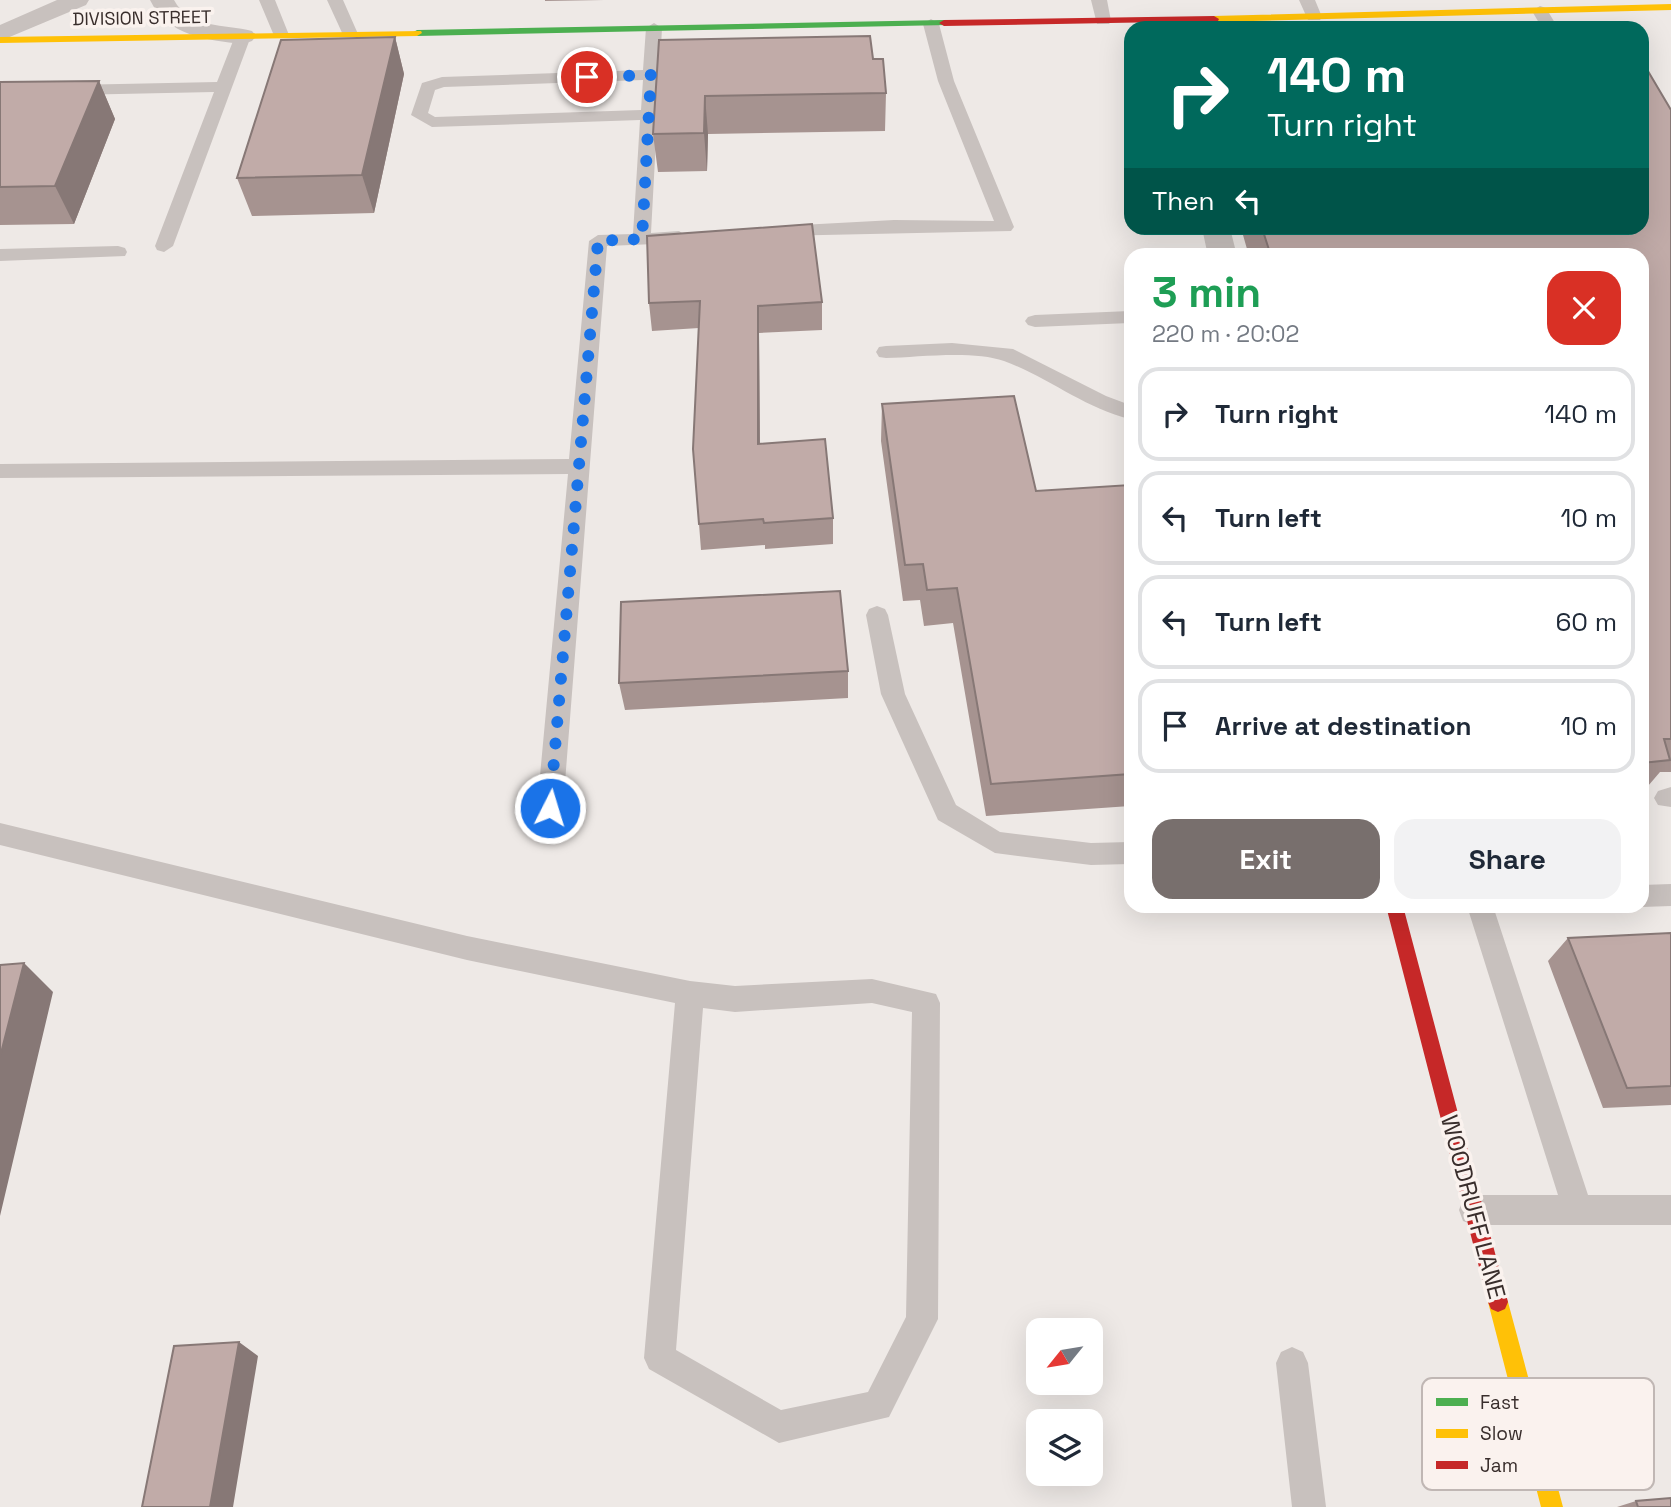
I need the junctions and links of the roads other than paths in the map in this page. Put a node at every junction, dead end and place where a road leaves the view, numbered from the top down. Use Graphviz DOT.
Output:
graph roads {
  1 [pos="77,0"];
  2 [pos="162,0"];
  3 [pos="267,0"];
  4 [pos="335,0"];
  5 [pos="1099,0"];
  6 [pos="1307,0"];
  7 [pos="1671,7"];
  8 [pos="1540,11"];
  9 [pos="1314,17"];
  10 [pos="1103,21"];
  11 [pos="1228,21"];
  12 [pos="1546,21"];
  13 [pos="1124,22"];
  14 [pos="931,24"];
  15 [pos="654,28"];
  16 [pos="0,34"];
  17 [pos="350,34"];
  18 [pos="281,35"];
  19 [pos="243,36"];
  20 [pos="0,40"];
  21 [pos="651,75"];
  22 [pos="224,87"];
  23 [pos="58,90"];
  24 [pos="649,116"];
  25 [pos="762,233"];
  26 [pos="695,236"];
  27 [pos="642,239"];
  28 [pos="164,246"];
  29 [pos="118,252"];
  30 [pos="0,255"];
  31 [pos="1124,317"];
  32 [pos="1035,321"];
  33 [pos="887,352"];
  34 [pos="1124,410"];
  35 [pos="579,466"];
  36 [pos="0,471"];
  37 [pos="877,615"];
  38 [pos="550,808"];
  39 [pos="0,834"];
  40 [pos="1124,853"];
  41 [pos="1649,895"];
  42 [pos="1671,895"];
  43 [pos="1396,913"];
  44 [pos="1482,913"];
  45 [pos="690,994"];
  46 [pos="1474,1210"];
  47 [pos="1671,1210"];
  48 [pos="1578,1211"];
  49 [pos="1292,1363"];
  50 [pos="1518,1378"];
  51 [pos="1548,1490"];
  52 [pos="1309,1507"];
  53 [pos="1552,1507"];
  1 -- 16 [label="street"];
  2 -- 19 [label="street"];
  3 -- 18 [label="lane"];
  4 -- 17 [label="lane"];
  5 -- 10 [label="lane"];
  6 -- 9 [label="lane"];
  7 -- 8 [label="street, DIVISION STREET"];
  8 -- 9 [label="street, DIVISION STREET"];
  8 -- 12 [label="lane"];
  9 -- 11 [label="street, DIVISION STREET"];
  10 -- 13 [label="street, DIVISION STREET"];
  10 -- 14 [label="street, DIVISION STREET"];
  14 -- 15 [label="street, DIVISION STREET"];
  14 -- 25 [label="lane"];
  15 -- 17 [label="street, DIVISION STREET"];
  15 -- 21 [label="lane"];
  17 -- 18 [label="street, DIVISION STREET"];
  18 -- 19 [label="street, DIVISION STREET"];
  19 -- 20 [label="street, DIVISION STREET"];
  19 -- 22 [label="lane"];
  21 -- 24 [label="lane"];
  21 -- 24 [label="lane"];
  22 -- 23 [label="lane"];
  22 -- 28 [label="lane"];
  24 -- 27 [label="lane"];
  26 -- 27 [label="lane"];
  27 -- 35 [label="lane"];
  29 -- 30 [label="lane"];
  31 -- 32 [label="lane"];
  33 -- 34 [label="lane"];
  35 -- 36 [label="lane"];
  35 -- 38 [label="lane"];
  37 -- 40 [label="lane"];
  39 -- 45 [label="lane"];
  41 -- 42 [label="lane"];
  43 -- 46 [label="street, WOODRUFF LANE"];
  44 -- 48 [label="lane"];
  45 -- 45 [label="lane"];
  46 -- 48 [label="lane"];
  46 -- 50 [label="street, WOODRUFF LANE"];
  47 -- 48 [label="lane"];
  49 -- 52 [label="lane"];
  51 -- 53 [label="street, WOODRUFF LANE"];
}
